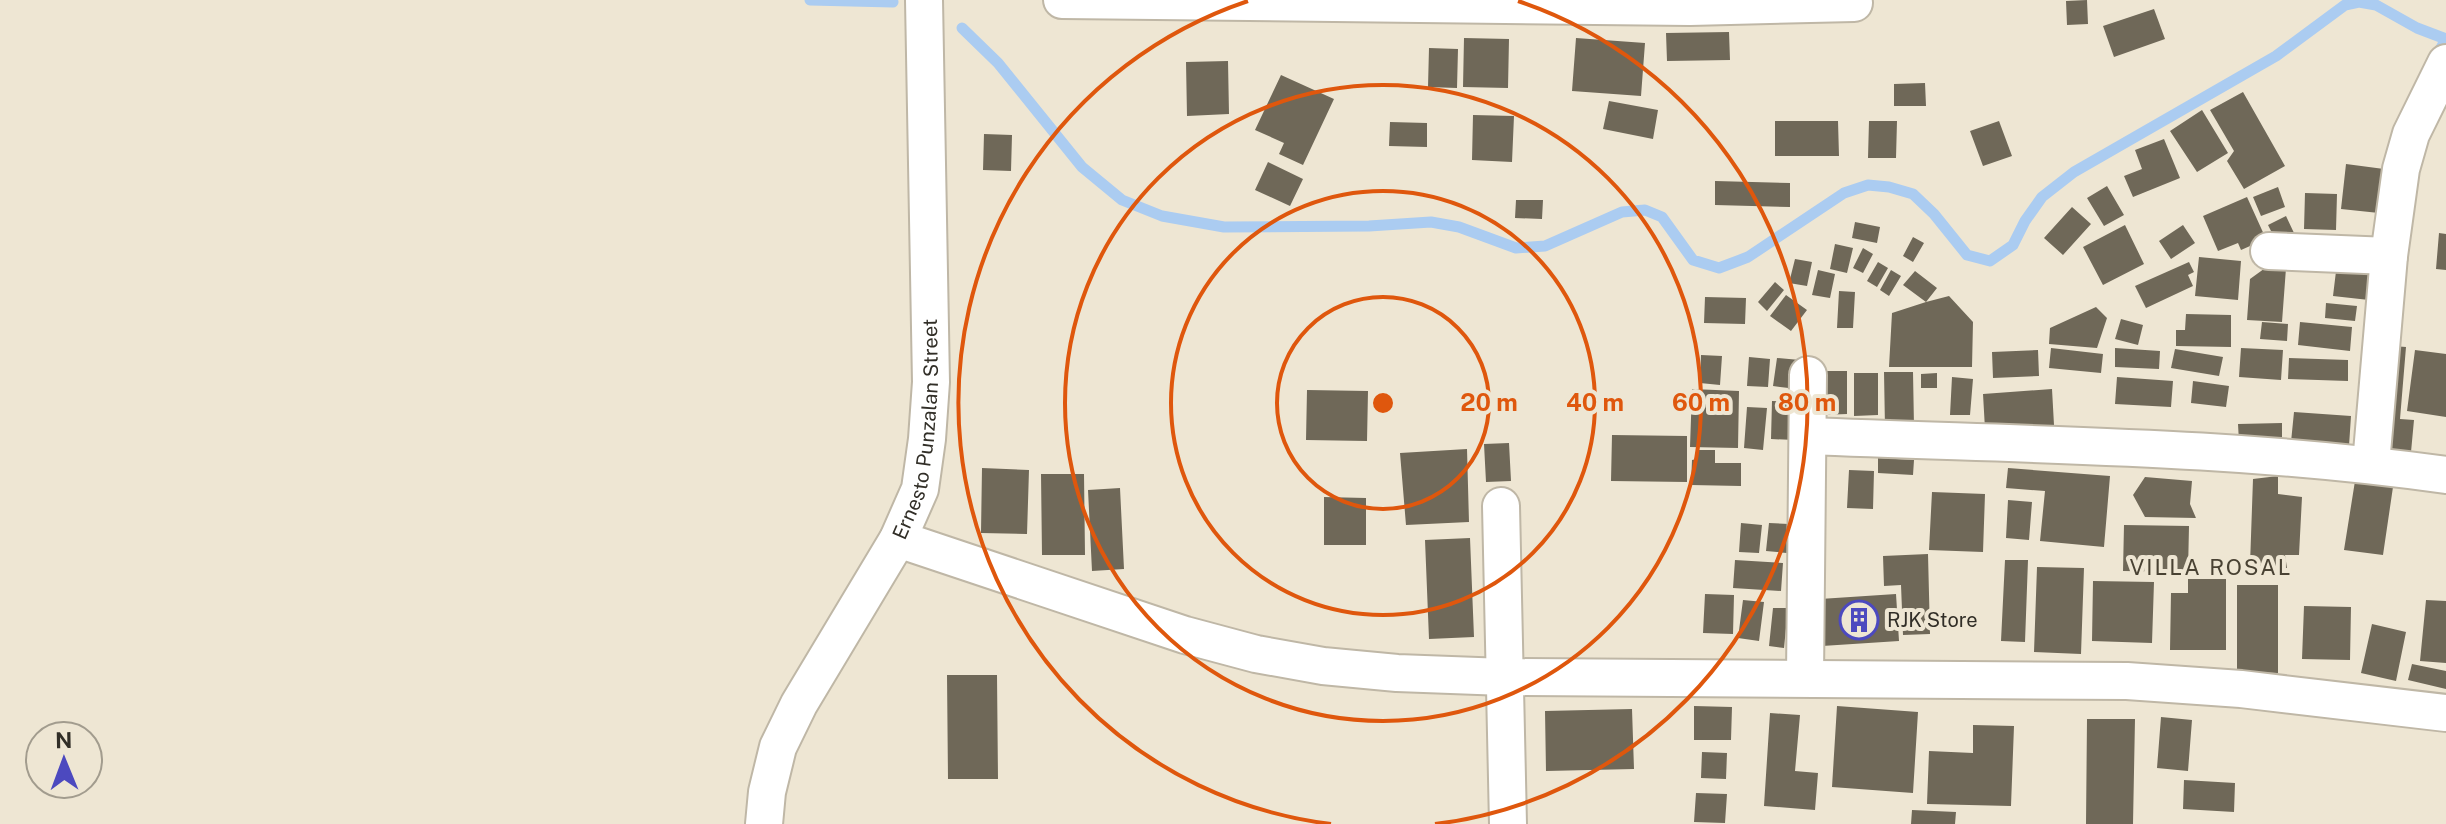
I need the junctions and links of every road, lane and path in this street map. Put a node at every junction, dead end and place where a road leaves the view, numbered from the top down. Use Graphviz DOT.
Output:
graph roads {
  1 [pos="924,0"];
  2 [pos="1062,0"];
  3 [pos="1854,3"];
  4 [pos="1690,4"];
  5 [pos="2446,63"];
  6 [pos="2269,251"];
  7 [pos="2389,256"];
  8 [pos="1808,375"];
  9 [pos="1808,436"];
  10 [pos="2371,464"];
  11 [pos="2446,475"];
  12 [pos="1501,506"];
  13 [pos="898,539"];
  14 [pos="1505,677"];
  15 [pos="1805,677"];
  16 [pos="2446,713"];
  17 [pos="764,824"];
  18 [pos="1508,824"];
  1 -- 13 [label="street, Ernesto Punzalan Street"];
  2 -- 4 [label="street"];
  3 -- 4 [label="street"];
  5 -- 7 [label="street"];
  6 -- 7 [label="street"];
  7 -- 10 [label="street"];
  8 -- 9 [label="street"];
  9 -- 10 [label="street"];
  9 -- 15 [label="street"];
  10 -- 11 [label="street"];
  12 -- 14 [label="street"];
  13 -- 14 [label="street"];
  13 -- 17 [label="street, Ernesto Punzalan Street"];
  14 -- 15 [label="street"];
  14 -- 18 [label="street"];
  15 -- 16 [label="street"];
}
